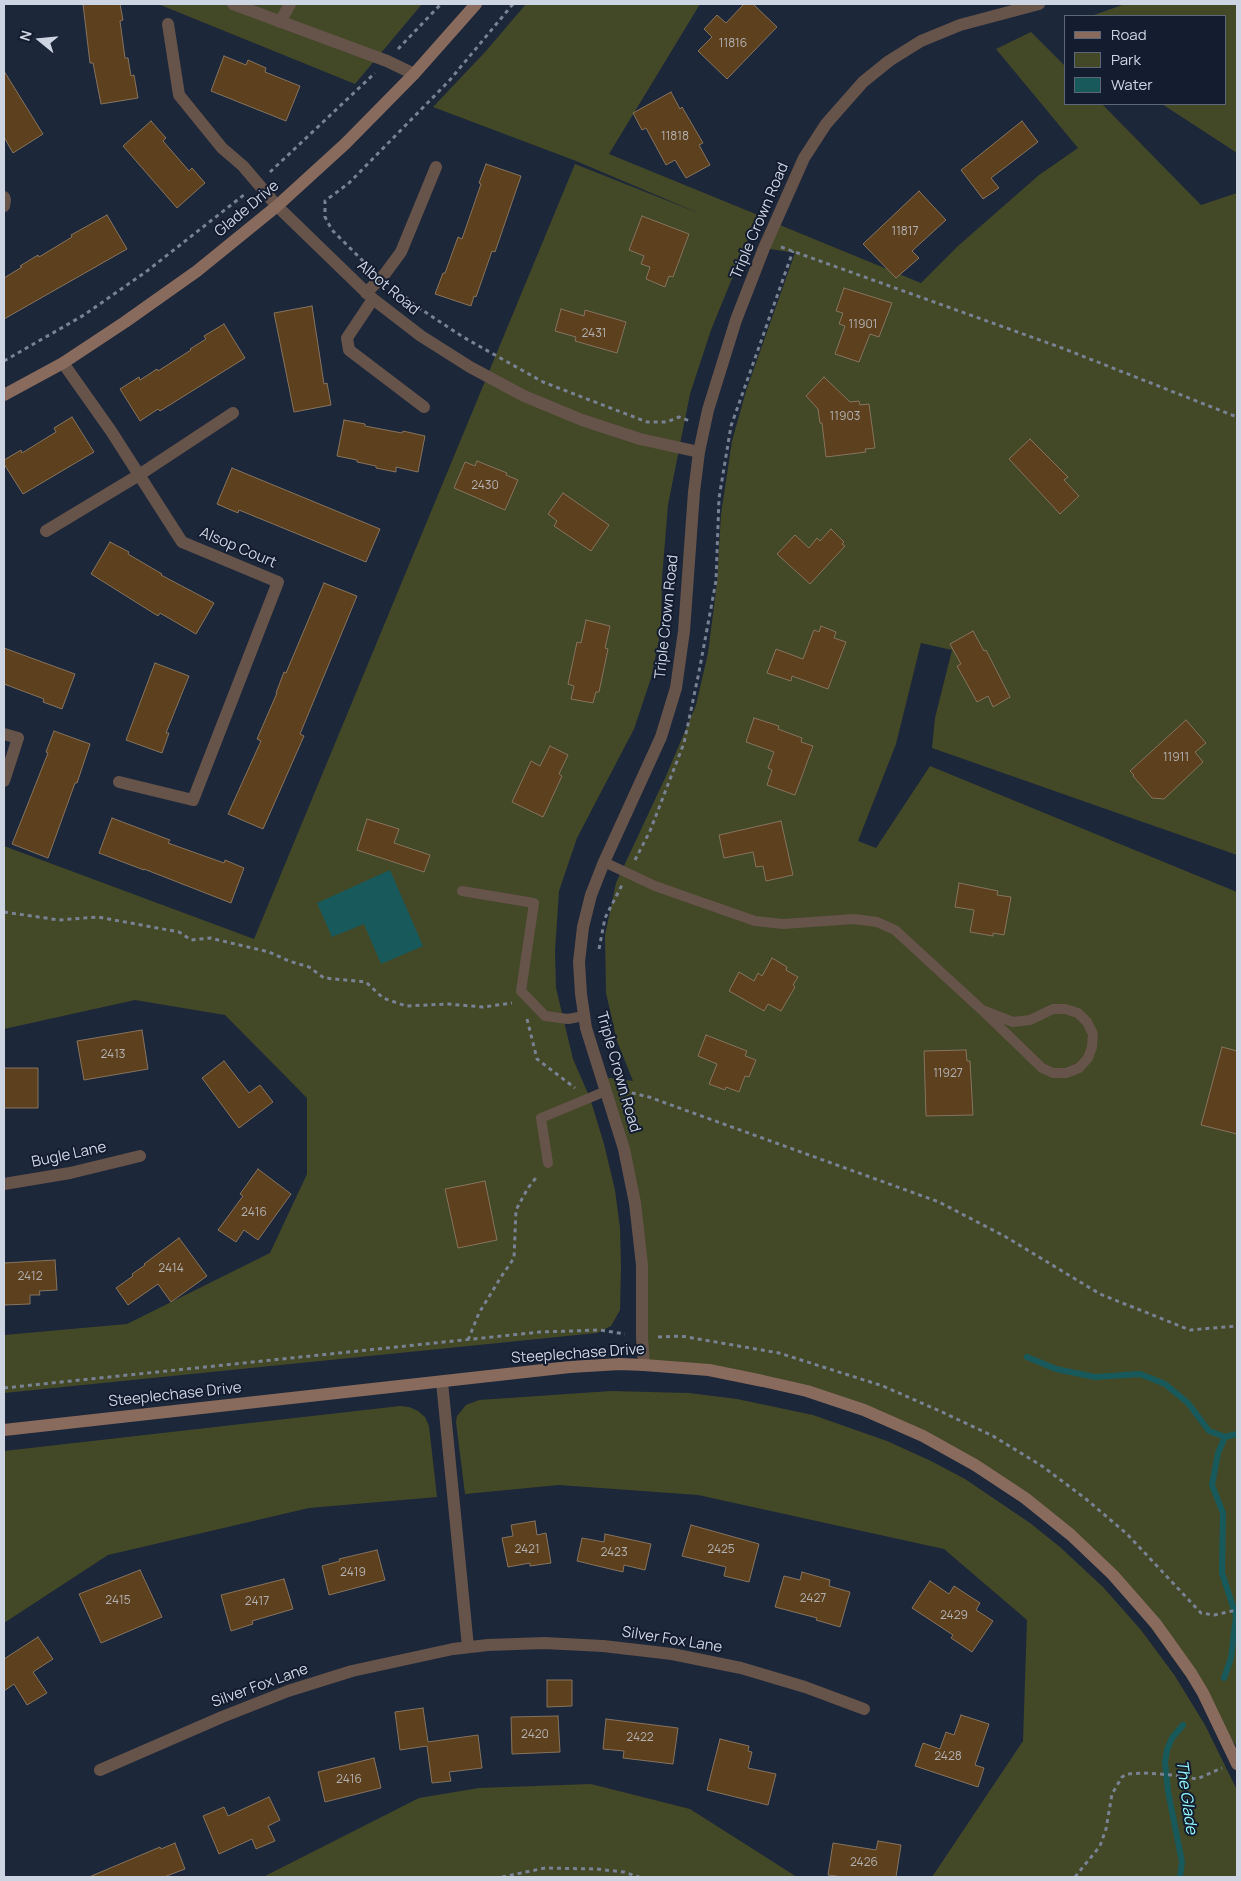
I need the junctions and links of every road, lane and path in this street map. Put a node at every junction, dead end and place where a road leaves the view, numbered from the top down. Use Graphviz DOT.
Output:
graph roads {
  1 [pos="233,4"];
  2 [pos="290,4"];
  3 [pos="441,4"];
  4 [pos="476,4"];
  5 [pos="513,4"];
  6 [pos="1039,4"];
  7 [pos="280,22"];
  8 [pos="168,24"];
  9 [pos="387,61"];
  10 [pos="414,74"];
  11 [pos="436,167"];
  12 [pos="258,183"];
  13 [pos="4,197"];
  14 [pos="4,206"];
  15 [pos="277,206"];
  16 [pos="767,242"];
  17 [pos="381,278"];
  18 [pos="369,296"];
  19 [pos="4,361"];
  20 [pos="62,363"];
  21 [pos="4,395"];
  22 [pos="424,406"];
  23 [pos="233,413"];
  24 [pos="1237,417"];
  25 [pos="705,425"];
  26 [pos="699,452"];
  27 [pos="139,475"];
  28 [pos="46,531"];
  29 [pos="4,734"];
  30 [pos="4,781"];
  31 [pos="119,782"];
  32 [pos="604,862"];
  33 [pos="462,891"];
  34 [pos="4,912"];
  35 [pos="520,1002"];
  36 [pos="982,1010"];
  37 [pos="527,1015"];
  38 [pos="584,1016"];
  39 [pos="606,1090"];
  40 [pos="582,1093"];
  41 [pos="140,1156"];
  42 [pos="548,1163"];
  43 [pos="4,1184"];
  44 [pos="1237,1326"];
  45 [pos="682,1336"];
  46 [pos="642,1337"];
  47 [pos="468,1340"];
  48 [pos="644,1365"];
  49 [pos="442,1382"];
  50 [pos="4,1388"];
  51 [pos="4,1430"];
  52 [pos="1237,1610"];
  53 [pos="1224,1613"];
  54 [pos="468,1647"];
  55 [pos="864,1709"];
  56 [pos="1237,1764"];
  57 [pos="1220,1768"];
  58 [pos="100,1770"];
  59 [pos="502,1877"];
  60 [pos="639,1877"];
  61 [pos="1075,1877"];
  1 -- 7 [label="street"];
  2 -- 7 [label="street"];
  3 -- 9 [label="path"];
  4 -- 10 [label="street, Glade Drive"];
  5 -- 17 [label="path"];
  6 -- 16 [label="street, Triple Crown Road"];
  7 -- 9 [label="street"];
  8 -- 12 [label="street, Albot Road"];
  9 -- 10 [label="street"];
  9 -- 12 [label="path"];
  10 -- 15 [label="street, Glade Drive"];
  11 -- 17 [label="street"];
  12 -- 15 [label="street, Albot Road"];
  12 -- 19 [label="path"];
  13 -- 14 [label="street"];
  15 -- 18 [label="street, Albot Road"];
  15 -- 20 [label="street, Glade Drive"];
  16 -- 24 [label="path"];
  16 -- 25 [label="street, Triple Crown Road"];
  17 -- 18 [label="street"];
  17 -- 25 [label="path"];
  18 -- 22 [label="street"];
  18 -- 26 [label="street, Albot Road"];
  20 -- 21 [label="street, Glade Drive"];
  20 -- 27 [label="street, Alsop Court"];
  23 -- 27 [label="street"];
  25 -- 26 [label="street, Triple Crown Road"];
  26 -- 32 [label="street, Triple Crown Road"];
  27 -- 28 [label="street"];
  27 -- 31 [label="street, Alsop Court"];
  29 -- 30 [label="street"];
  32 -- 36 [label="lane"];
  32 -- 38 [label="street, Triple Crown Road"];
  33 -- 38 [label="lane"];
  34 -- 35 [label="path"];
  36 -- 36 [label="lane"];
  37 -- 40 [label="path"];
  38 -- 39 [label="street, Triple Crown Road"];
  39 -- 42 [label="lane"];
  39 -- 44 [label="path"];
  39 -- 46 [label="street, Triple Crown Road"];
  41 -- 43 [label="street, Bugle Lane"];
  42 -- 47 [label="path"];
  45 -- 46 [label="path"];
  46 -- 47 [label="path"];
  46 -- 48 [label="street, Triple Crown Road"];
  47 -- 50 [label="path"];
  48 -- 49 [label="street, Steeplechase Drive"];
  48 -- 56 [label="street, Steeplechase Drive"];
  49 -- 51 [label="street, Steeplechase Drive"];
  49 -- 54 [label="street"];
  52 -- 53 [label="path"];
  54 -- 55 [label="street, Silver Fox Lane"];
  54 -- 58 [label="street, Silver Fox Lane"];
  57 -- 61 [label="path"];
  59 -- 60 [label="path"];
}
